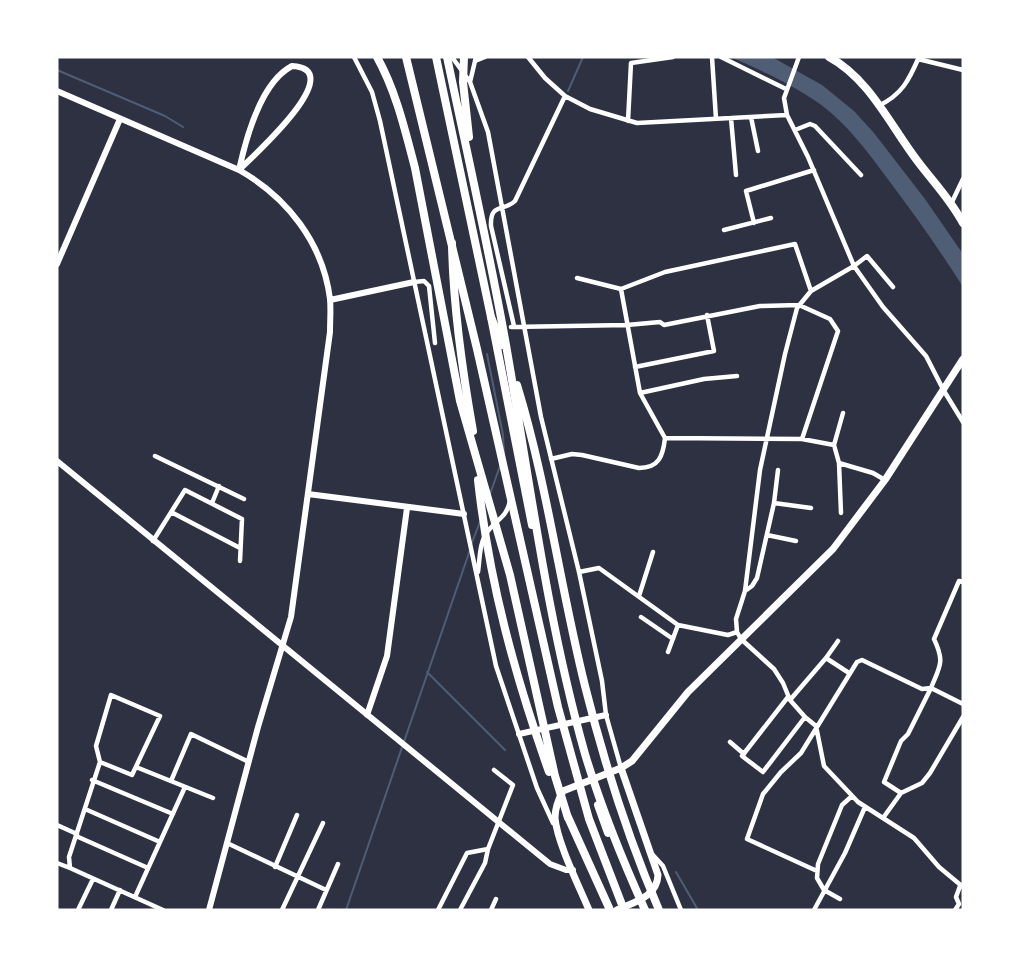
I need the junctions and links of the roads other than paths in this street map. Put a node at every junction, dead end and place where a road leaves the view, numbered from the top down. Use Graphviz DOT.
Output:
graph roads {
  1 [pos="354,57"];
  2 [pos="378,57"];
  3 [pos="406,57"];
  4 [pos="436,57"];
  5 [pos="447,57"];
  6 [pos="452,57"];
  7 [pos="464,57"];
  8 [pos="485,57"];
  9 [pos="528,57"];
  10 [pos="673,57"];
  11 [pos="712,57"];
  12 [pos="721,57"];
  13 [pos="829,57"];
  14 [pos="798,58"];
  15 [pos="919,58"];
  16 [pos="476,59"];
  17 [pos="963,70"];
  18 [pos="470,81"];
  19 [pos="787,87"];
  20 [pos="57,91"];
  21 [pos="565,96"];
  22 [pos="878,106"];
  23 [pos="787,115"];
  24 [pos="751,117"];
  25 [pos="731,118"];
  26 [pos="120,119"];
  27 [pos="716,119"];
  28 [pos="628,121"];
  29 [pos="795,130"];
  30 [pos="758,151"];
  31 [pos="239,170"];
  32 [pos="814,170"];
  33 [pos="736,175"];
  34 [pos="861,175"];
  35 [pos="963,179"];
  36 [pos="952,202"];
  37 [pos="502,207"];
  38 [pos="771,218"];
  39 [pos="754,223"];
  40 [pos="963,223"];
  41 [pos="724,230"];
  42 [pos="484,236"];
  43 [pos="452,243"];
  44 [pos="57,264"];
  45 [pos="854,266"];
  46 [pos="577,278"];
  47 [pos="414,282"];
  48 [pos="892,287"];
  49 [pos="621,290"];
  50 [pos="811,291"];
  51 [pos="330,300"];
  52 [pos="799,304"];
  53 [pos="707,315"];
  54 [pos="491,317"];
  55 [pos="524,326"];
  56 [pos="627,326"];
  57 [pos="428,345"];
  58 [pos="963,359"];
  59 [pos="635,367"];
  60 [pos="737,376"];
  61 [pos="944,391"];
  62 [pos="640,393"];
  63 [pos="843,413"];
  64 [pos="963,422"];
  65 [pos="665,438"];
  66 [pos="767,438"];
  67 [pos="802,439"];
  68 [pos="834,445"];
  69 [pos="155,456"];
  70 [pos="551,459"];
  71 [pos="57,461"];
  72 [pos="839,463"];
  73 [pos="778,470"];
  74 [pos="885,480"];
  75 [pos="219,486"];
  76 [pos="308,494"];
  77 [pos="511,496"];
  78 [pos="244,499"];
  79 [pos="774,502"];
  80 [pos="212,503"];
  81 [pos="407,508"];
  82 [pos="811,508"];
  83 [pos="171,512"];
  84 [pos="842,513"];
  85 [pos="464,514"];
  86 [pos="767,534"];
  87 [pos="153,541"];
  88 [pos="796,541"];
  89 [pos="240,548"];
  90 [pos="653,552"];
  91 [pos="240,561"];
  92 [pos="579,572"];
  93 [pos="477,578"];
  94 [pos="963,582"];
  95 [pos="745,591"];
  96 [pos="639,596"];
  97 [pos="641,617"];
  98 [pos="678,625"];
  99 [pos="737,632"];
  100 [pos="673,639"];
  101 [pos="741,639"];
  102 [pos="838,641"];
  103 [pos="283,644"];
  104 [pos="668,652"];
  105 [pos="826,658"];
  106 [pos="849,673"];
  107 [pos="931,688"];
  108 [pos="789,699"];
  109 [pos="963,704"];
  110 [pos="367,715"];
  111 [pos="606,715"];
  112 [pos="805,717"];
  113 [pos="963,717"];
  114 [pos="816,726"];
  115 [pos="519,734"];
  116 [pos="730,742"];
  117 [pos="744,754"];
  118 [pos="100,762"];
  119 [pos="249,762"];
  120 [pos="136,767"];
  121 [pos="621,768"];
  122 [pos="494,770"];
  123 [pos="92,780"];
  124 [pos="171,781"];
  125 [pos="185,787"];
  126 [pos="901,793"];
  127 [pos="852,796"];
  128 [pos="213,798"];
  129 [pos="865,807"];
  130 [pos="85,809"];
  131 [pos="173,814"];
  132 [pos="297,815"];
  133 [pos="568,818"];
  134 [pos="883,818"];
  135 [pos="498,822"];
  136 [pos="323,823"];
  137 [pos="57,825"];
  138 [pos="558,833"];
  139 [pos="76,835"];
  140 [pos="160,842"];
  141 [pos="227,843"];
  142 [pos="488,849"];
  143 [pos="652,854"];
  144 [pos="57,863"];
  145 [pos="338,864"];
  146 [pos="275,867"];
  147 [pos="70,868"];
  148 [pos="148,868"];
  149 [pos="573,870"];
  150 [pos="818,871"];
  151 [pos="298,878"];
  152 [pos="93,879"];
  153 [pos="962,886"];
  154 [pos="120,890"];
  155 [pos="326,890"];
  156 [pos="824,890"];
  157 [pos="135,897"];
  158 [pos="496,899"];
  159 [pos="840,899"];
  160 [pos="78,910"];
  161 [pos="111,910"];
  162 [pos="163,910"];
  163 [pos="209,910"];
  164 [pos="282,910"];
  165 [pos="318,910"];
  166 [pos="438,910"];
  167 [pos="460,910"];
  168 [pos="491,910"];
  169 [pos="589,910"];
  170 [pos="610,910"];
  171 [pos="617,910"];
  172 [pos="624,910"];
  173 [pos="645,910"];
  174 [pos="659,910"];
  175 [pos="681,910"];
  176 [pos="814,910"];
  177 [pos="955,910"];
  1 -- 47 [label="street"];
  2 -- 133 [label="highway"];
  3 -- 43 [label="main road"];
  4 -- 54 [label="main road"];
  5 -- 42 [label="highway"];
  6 -- 18 [label="street"];
  7 -- 42 [label="highway"];
  8 -- 16 [label="street"];
  9 -- 21 [label="street"];
  10 -- 28 [label="street"];
  11 -- 27 [label="street"];
  12 -- 19 [label="street"];
  13 -- 22 [label="main road"];
  14 -- 19 [label="street"];
  15 -- 17 [label="street"];
  15 -- 22 [label="street"];
  16 -- 18 [label="street"];
  18 -- 37 [label="street"];
  19 -- 23 [label="street"];
  20 -- 26 [label="street"];
  21 -- 28 [label="street"];
  21 -- 37 [label="street"];
  22 -- 36 [label="main road"];
  23 -- 24 [label="street"];
  23 -- 29 [label="street"];
  24 -- 25 [label="street"];
  24 -- 30 [label="street"];
  25 -- 27 [label="street"];
  25 -- 33 [label="street"];
  26 -- 31 [label="street"];
  26 -- 44 [label="street"];
  27 -- 28 [label="street"];
  29 -- 32 [label="street"];
  29 -- 34 [label="street"];
  31 -- 31 [label="street"];
  31 -- 51 [label="street"];
  32 -- 39 [label="street"];
  32 -- 45 [label="street"];
  35 -- 36 [label="street"];
  36 -- 40 [label="main road"];
  37 -- 55 [label="street"];
  37 -- 55 [label="street"];
  38 -- 39 [label="street"];
  39 -- 41 [label="street"];
  42 -- 173 [label="highway"];
  43 -- 77 [label="main road"];
  43 -- 133 [label="highway"];
  45 -- 48 [label="street"];
  45 -- 50 [label="street"];
  45 -- 61 [label="street"];
  46 -- 49 [label="street"];
  47 -- 51 [label="street"];
  47 -- 57 [label="street"];
  47 -- 57 [label="street"];
  49 -- 50 [label="street"];
  49 -- 56 [label="street"];
  50 -- 52 [label="street"];
  51 -- 76 [label="street"];
  52 -- 53 [label="street"];
  52 -- 66 [label="street"];
  52 -- 67 [label="street"];
  53 -- 56 [label="street"];
  53 -- 59 [label="street"];
  54 -- 173 [label="main road"];
  54 -- 174 [label="highway"];
  55 -- 56 [label="street"];
  55 -- 70 [label="street"];
  56 -- 59 [label="street"];
  57 -- 85 [label="street"];
  58 -- 61 [label="main road"];
  59 -- 62 [label="street"];
  60 -- 62 [label="street"];
  61 -- 64 [label="street"];
  61 -- 74 [label="main road"];
  62 -- 65 [label="street"];
  63 -- 68 [label="street"];
  65 -- 66 [label="street"];
  65 -- 70 [label="street"];
  66 -- 67 [label="street"];
  66 -- 95 [label="street"];
  67 -- 68 [label="street"];
  68 -- 72 [label="street"];
  69 -- 75 [label="street"];
  70 -- 92 [label="street"];
  71 -- 87 [label="street"];
  72 -- 74 [label="street"];
  72 -- 84 [label="street"];
  73 -- 79 [label="street"];
  74 -- 101 [label="main road"];
  75 -- 78 [label="street"];
  75 -- 80 [label="street"];
  76 -- 81 [label="street"];
  76 -- 103 [label="street"];
  77 -- 93 [label="street"];
  77 -- 172 [label="main road"];
  79 -- 82 [label="street"];
  79 -- 86 [label="street"];
  80 -- 83 [label="street"];
  80 -- 89 [label="street"];
  81 -- 85 [label="street"];
  81 -- 110 [label="street"];
  83 -- 87 [label="street"];
  83 -- 89 [label="street"];
  85 -- 93 [label="street"];
  86 -- 88 [label="street"];
  86 -- 95 [label="street"];
  87 -- 103 [label="street"];
  89 -- 91 [label="street"];
  90 -- 96 [label="street"];
  92 -- 96 [label="street"];
  92 -- 111 [label="street"];
  93 -- 115 [label="street"];
  94 -- 107 [label="street"];
  95 -- 99 [label="street"];
  96 -- 98 [label="street"];
  97 -- 100 [label="street"];
  98 -- 99 [label="street"];
  98 -- 100 [label="street"];
  99 -- 101 [label="street"];
  100 -- 104 [label="street"];
  101 -- 108 [label="street"];
  101 -- 121 [label="main road"];
  102 -- 105 [label="street"];
  103 -- 110 [label="street"];
  103 -- 119 [label="street"];
  105 -- 106 [label="street"];
  105 -- 108 [label="street"];
  106 -- 107 [label="street"];
  106 -- 114 [label="street"];
  107 -- 109 [label="street"];
  107 -- 126 [label="street"];
  108 -- 112 [label="street"];
  108 -- 117 [label="street"];
  110 -- 135 [label="street"];
  111 -- 115 [label="street"];
  111 -- 121 [label="street"];
  112 -- 114 [label="street"];
  112 -- 117 [label="street"];
  113 -- 126 [label="street"];
  114 -- 127 [label="street"];
  114 -- 150 [label="street"];
  115 -- 138 [label="street"];
  116 -- 117 [label="street"];
  118 -- 120 [label="street"];
  118 -- 120 [label="street"];
  118 -- 123 [label="street"];
  119 -- 124 [label="street"];
  119 -- 141 [label="street"];
  120 -- 124 [label="street"];
  121 -- 138 [label="main road"];
  121 -- 143 [label="main road"];
  122 -- 135 [label="street"];
  123 -- 130 [label="street"];
  123 -- 131 [label="street"];
  124 -- 125 [label="street"];
  125 -- 128 [label="street"];
  125 -- 131 [label="street"];
  126 -- 134 [label="street"];
  127 -- 129 [label="street"];
  127 -- 150 [label="street"];
  129 -- 134 [label="street"];
  129 -- 156 [label="street"];
  130 -- 139 [label="street"];
  130 -- 140 [label="street"];
  131 -- 140 [label="street"];
  132 -- 146 [label="street"];
  133 -- 170 [label="highway"];
  134 -- 153 [label="street"];
  135 -- 142 [label="street"];
  135 -- 149 [label="street"];
  136 -- 151 [label="street"];
  137 -- 139 [label="street"];
  138 -- 149 [label="main road"];
  139 -- 147 [label="street"];
  139 -- 148 [label="street"];
  140 -- 148 [label="street"];
  141 -- 146 [label="street"];
  141 -- 163 [label="street"];
  142 -- 166 [label="street"];
  142 -- 167 [label="street"];
  143 -- 171 [label="main road"];
  143 -- 175 [label="street"];
  144 -- 147 [label="street"];
  145 -- 155 [label="street"];
  146 -- 151 [label="street"];
  147 -- 152 [label="street"];
  148 -- 157 [label="street"];
  149 -- 169 [label="main road"];
  150 -- 156 [label="street"];
  151 -- 155 [label="street"];
  151 -- 164 [label="street"];
  152 -- 154 [label="street"];
  152 -- 160 [label="street"];
  153 -- 177 [label="street"];
  154 -- 157 [label="street"];
  154 -- 161 [label="street"];
  155 -- 165 [label="street"];
  156 -- 159 [label="street"];
  156 -- 176 [label="street"];
  157 -- 162 [label="street"];
  158 -- 168 [label="street"];
}
